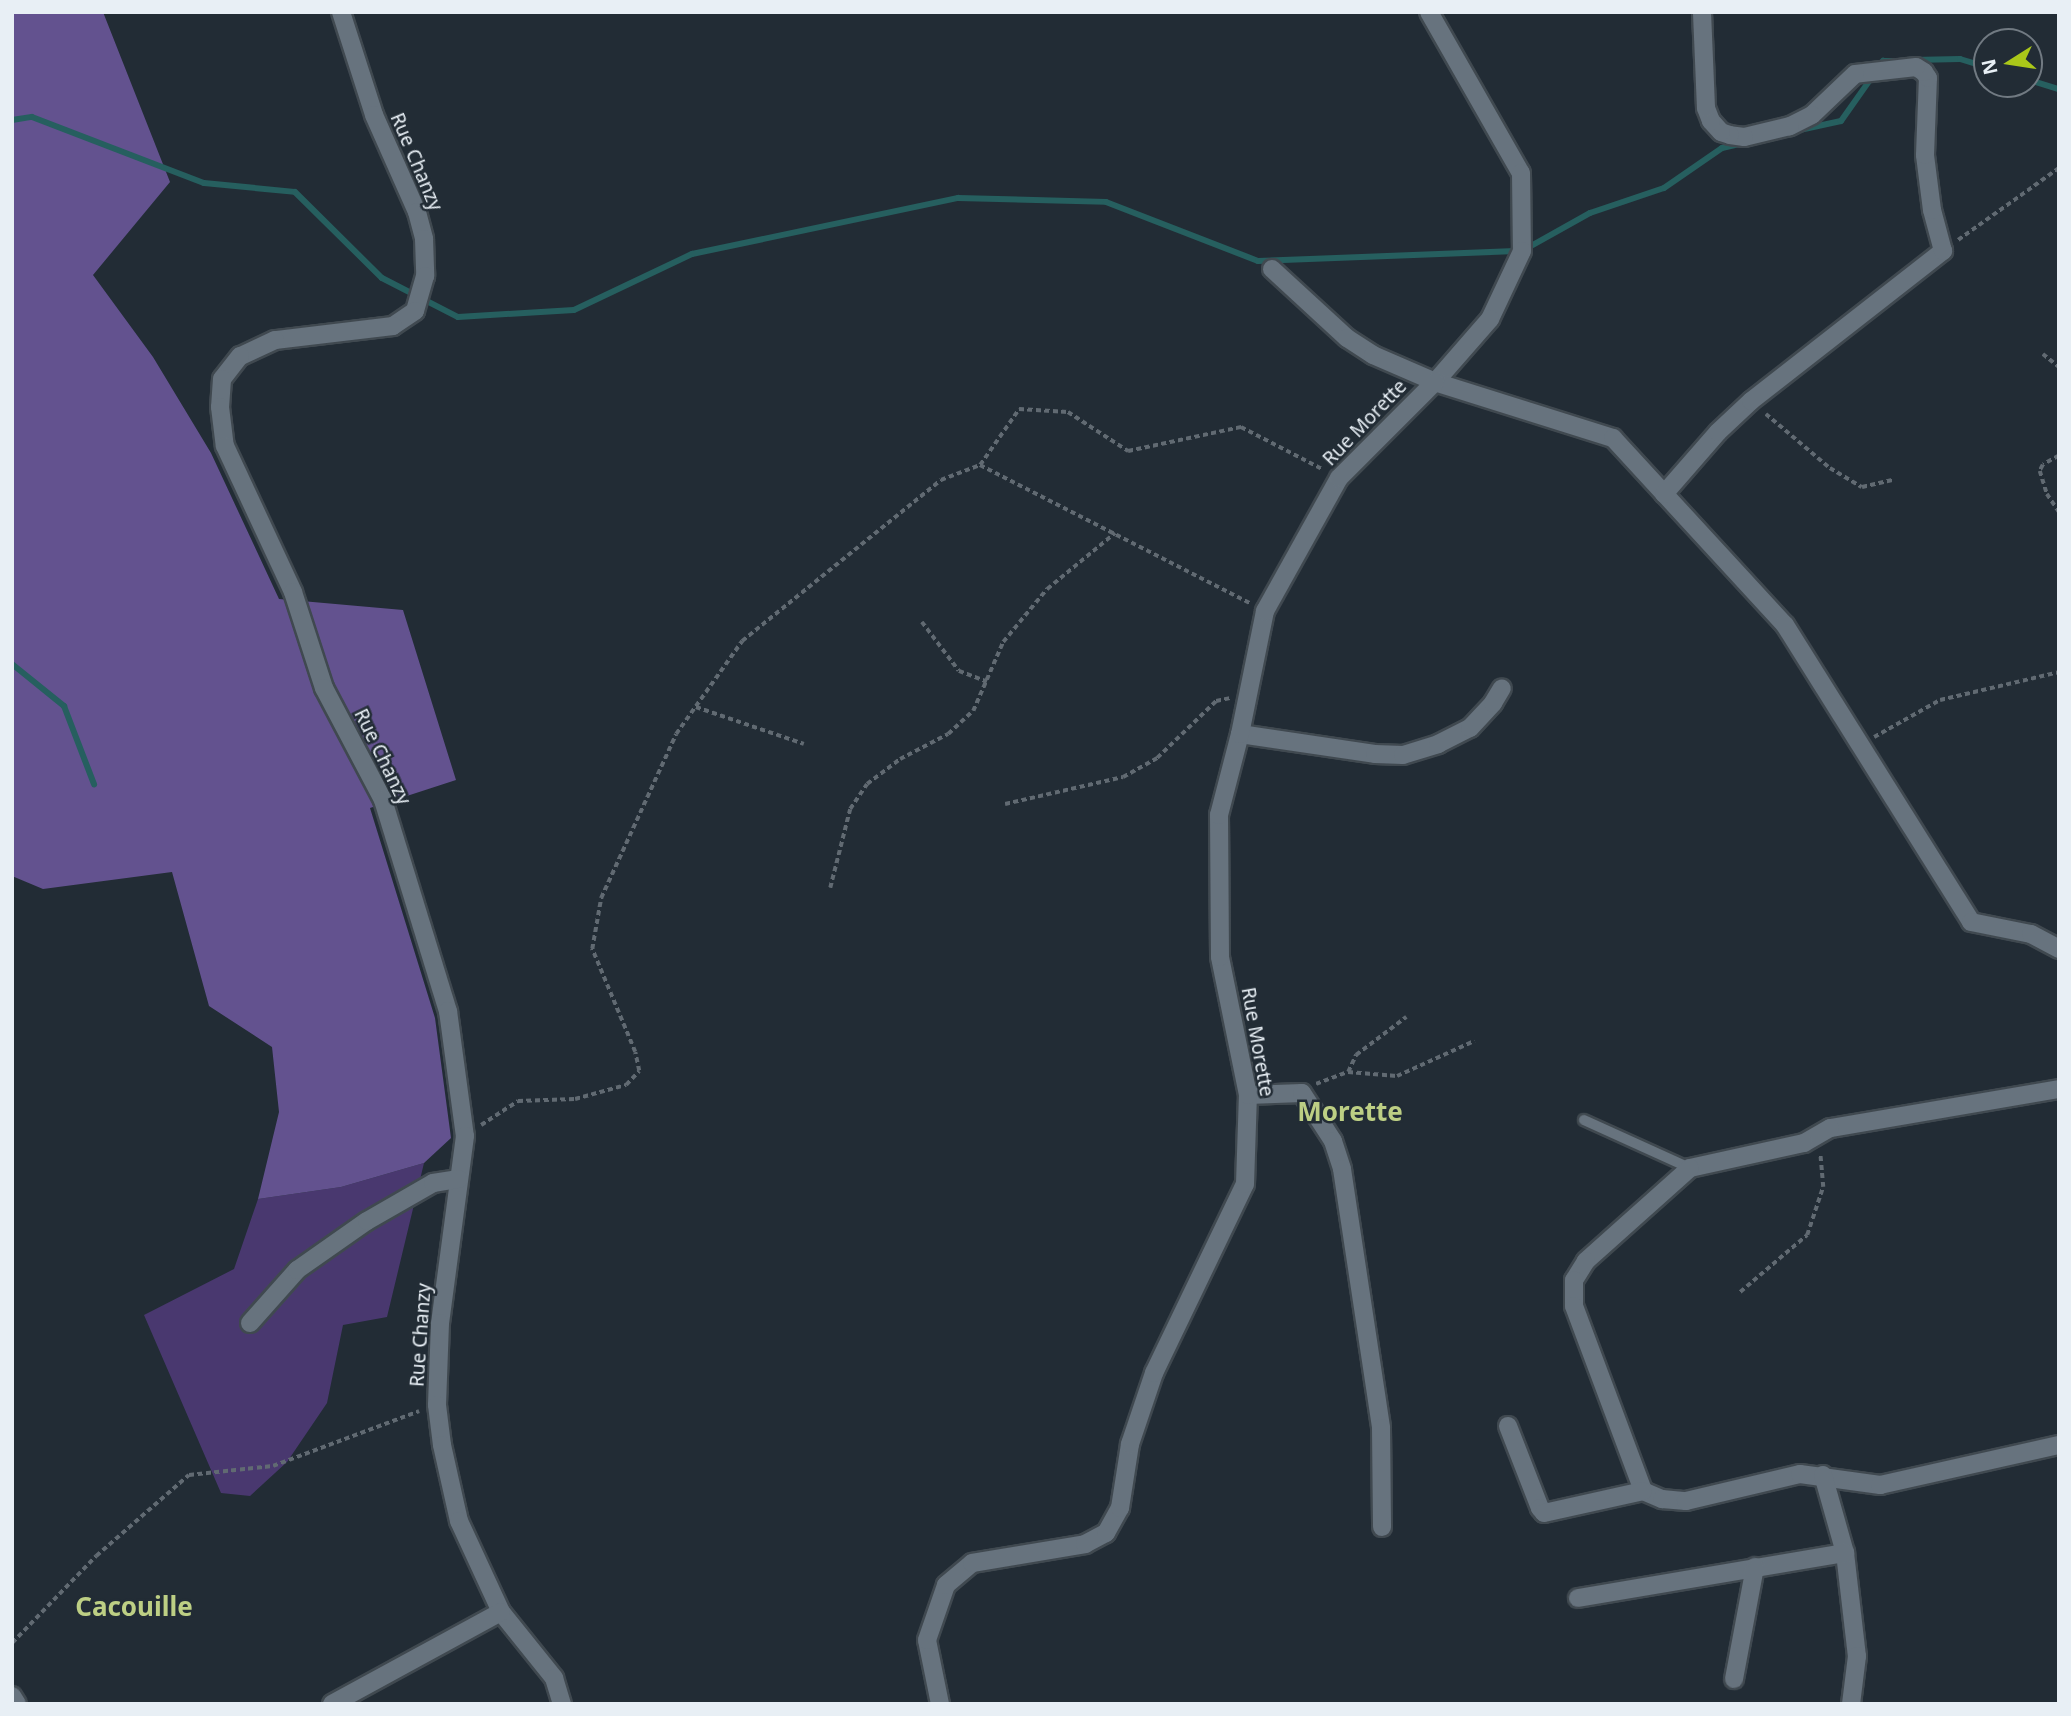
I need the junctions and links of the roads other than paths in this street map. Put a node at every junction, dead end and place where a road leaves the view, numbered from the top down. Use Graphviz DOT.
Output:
graph roads {
  1 [pos="341,12"];
  2 [pos="1429,12"];
  3 [pos="1702,12"];
  4 [pos="1272,269"];
  5 [pos="1435,382"];
  6 [pos="1664,494"];
  7 [pos="1502,688"];
  8 [pos="1240,734"];
  9 [pos="2059,949"];
  10 [pos="2059,1089"];
  11 [pos="1248,1095"];
  12 [pos="1584,1120"];
  13 [pos="1690,1168"];
  14 [pos="459,1179"];
  15 [pos="250,1322"];
  16 [pos="1508,1426"];
  17 [pos="2059,1444"];
  18 [pos="1823,1475"];
  19 [pos="1643,1491"];
  20 [pos="1382,1527"];
  21 [pos="1845,1553"];
  22 [pos="1755,1567"];
  23 [pos="1578,1598"];
  24 [pos="501,1612"];
  25 [pos="1734,1679"];
  26 [pos="12,1696"];
  27 [pos="17,1704"];
  28 [pos="332,1704"];
  29 [pos="562,1704"];
  30 [pos="940,1704"];
  31 [pos="1851,1704"];
  1 -- 14 [label="street, Rue Chanzy"];
  2 -- 5 [label="street, Rue Morette"];
  3 -- 6 [label="street"];
  4 -- 5 [label="street"];
  5 -- 6 [label="street"];
  5 -- 8 [label="street, Rue Morette"];
  6 -- 9 [label="street"];
  7 -- 8 [label="street"];
  8 -- 11 [label="street, Rue Morette"];
  10 -- 13 [label="street"];
  11 -- 20 [label="street"];
  11 -- 30 [label="street, Rue Morette"];
  12 -- 13 [label="lane"];
  13 -- 19 [label="street"];
  14 -- 15 [label="street"];
  14 -- 24 [label="street, Rue Chanzy"];
  16 -- 19 [label="street"];
  17 -- 18 [label="street"];
  18 -- 19 [label="street"];
  18 -- 21 [label="street"];
  21 -- 22 [label="street"];
  21 -- 31 [label="street"];
  22 -- 23 [label="street"];
  22 -- 25 [label="street"];
  24 -- 28 [label="street"];
  24 -- 29 [label="street, Rue Chanzy"];
  26 -- 27 [label="street"];
}
